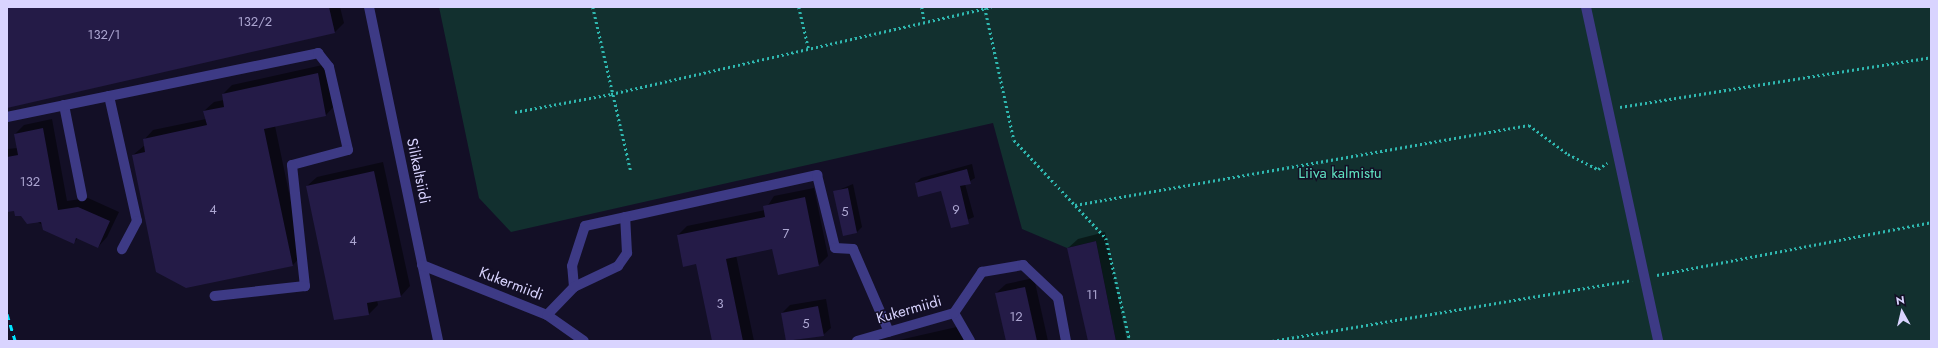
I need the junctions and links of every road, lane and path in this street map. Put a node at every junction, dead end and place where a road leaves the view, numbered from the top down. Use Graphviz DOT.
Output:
graph roads {
  1 [pos="369,7"];
  2 [pos="593,7"];
  3 [pos="799,7"];
  4 [pos="922,7"];
  5 [pos="991,7"];
  6 [pos="1586,7"];
  7 [pos="985,8"];
  8 [pos="924,20"];
  9 [pos="808,50"];
  10 [pos="1931,57"];
  11 [pos="611,94"];
  12 [pos="109,96"];
  13 [pos="64,105"];
  14 [pos="1608,109"];
  15 [pos="515,112"];
  16 [pos="7,117"];
  17 [pos="1618,156"];
  18 [pos="631,171"];
  19 [pos="82,196"];
  20 [pos="1075,205"];
  21 [pos="625,217"];
  22 [pos="1931,222"];
  23 [pos="122,249"];
  24 [pos="422,265"];
  25 [pos="1644,278"];
  26 [pos="574,287"];
  27 [pos="215,296"];
  28 [pos="954,313"];
  29 [pos="547,314"];
  30 [pos="889,332"];
  31 [pos="438,341"];
  32 [pos="584,341"];
  33 [pos="857,341"];
  34 [pos="970,341"];
  35 [pos="1066,341"];
  36 [pos="1130,341"];
  37 [pos="1272,341"];
  38 [pos="1658,341"];
  1 -- 24 [label="street, Silikaltsiidi"];
  2 -- 11 [label="path"];
  3 -- 9 [label="path"];
  4 -- 8 [label="path"];
  5 -- 7 [label="path"];
  6 -- 14 [label="street"];
  7 -- 8 [label="path"];
  7 -- 20 [label="path"];
  8 -- 9 [label="path"];
  9 -- 11 [label="path"];
  10 -- 14 [label="path"];
  11 -- 15 [label="path"];
  11 -- 18 [label="path"];
  12 -- 13 [label="street"];
  12 -- 23 [label="street"];
  12 -- 27 [label="street"];
  13 -- 16 [label="street"];
  13 -- 19 [label="street"];
  14 -- 17 [label="street"];
  17 -- 20 [label="path"];
  17 -- 25 [label="street"];
  20 -- 36 [label="path"];
  21 -- 26 [label="street"];
  21 -- 26 [label="street"];
  21 -- 30 [label="street"];
  22 -- 25 [label="path"];
  24 -- 29 [label="street, Kukermiidi"];
  24 -- 31 [label="street, Silikaltsiidi"];
  25 -- 37 [label="path"];
  25 -- 38 [label="street"];
  26 -- 29 [label="street"];
  28 -- 30 [label="street, Kukermiidi"];
  28 -- 34 [label="street"];
  28 -- 35 [label="street, Kukermiidi"];
  29 -- 32 [label="street, Kukermiidi"];
  30 -- 33 [label="street, Kukermiidi"];
}
